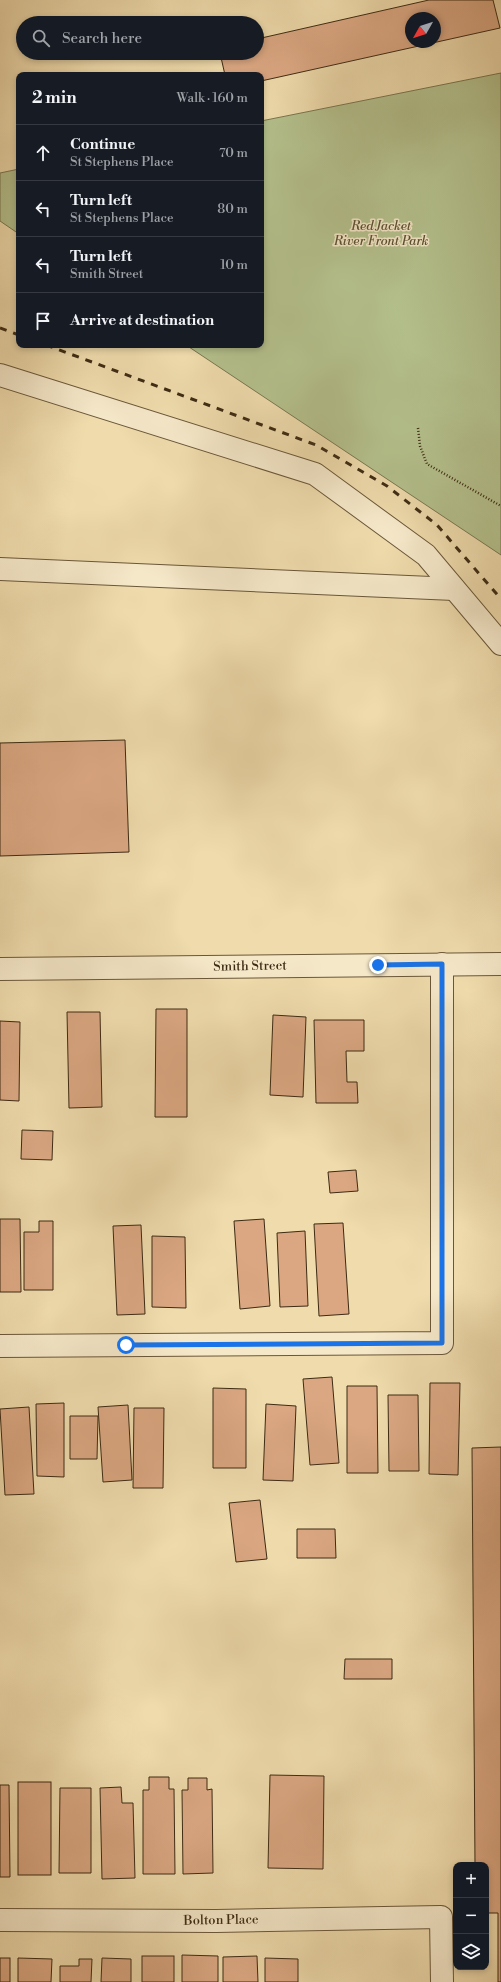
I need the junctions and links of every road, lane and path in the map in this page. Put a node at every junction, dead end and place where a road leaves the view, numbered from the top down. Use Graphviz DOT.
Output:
graph roads {
  1 [pos="0,375"];
  2 [pos="418,428"];
  3 [pos="501,506"];
  4 [pos="0,569"];
  5 [pos="454,589"];
  6 [pos="501,644"];
  7 [pos="442,964"];
  8 [pos="501,964"];
  9 [pos="0,969"];
  10 [pos="0,1346"];
  11 [pos="0,1920"];
  12 [pos="442,1982"];
  1 -- 5 [label="street"];
  2 -- 3 [label="path"];
  4 -- 5 [label="street"];
  5 -- 6 [label="street"];
  7 -- 8 [label="street, Smith Street"];
  7 -- 9 [label="street, Smith Street"];
  7 -- 10 [label="street"];
  11 -- 12 [label="street, Bolton Place"];
}
